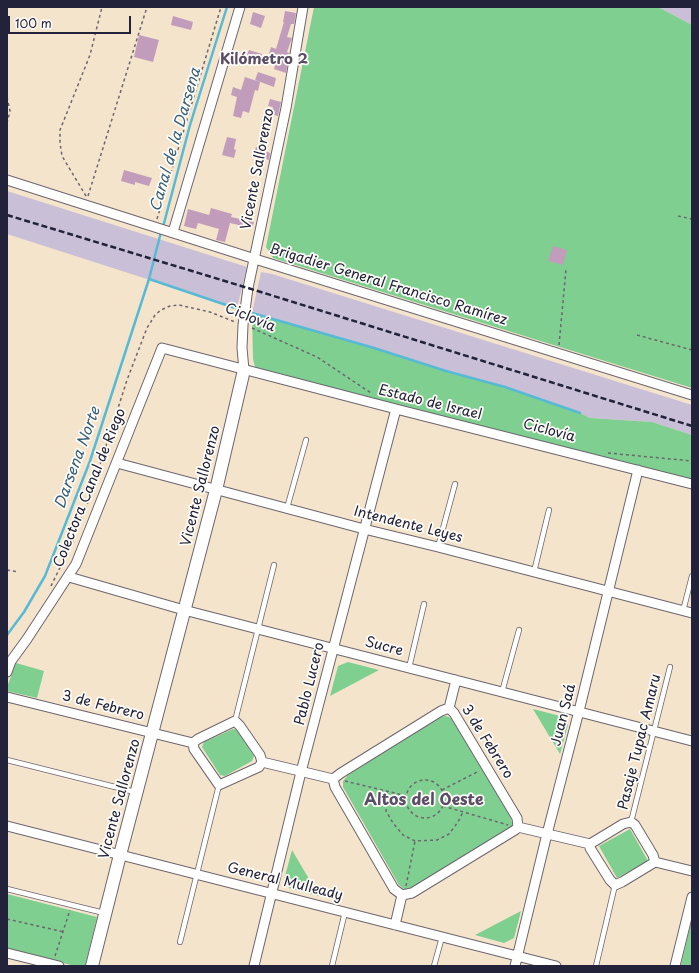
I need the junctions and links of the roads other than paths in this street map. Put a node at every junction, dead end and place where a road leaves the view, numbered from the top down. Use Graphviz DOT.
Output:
graph roads {
  1 [pos="240,7"];
  2 [pos="303,7"];
  3 [pos="7,180"];
  4 [pos="163,229"];
  5 [pos="255,259"];
  6 [pos="162,348"];
  7 [pos="244,370"];
  8 [pos="692,395"];
  9 [pos="396,410"];
  10 [pos="306,440"];
  11 [pos="117,463"];
  12 [pos="638,470"];
  13 [pos="455,484"];
  14 [pos="692,484"];
  15 [pos="216,490"];
  16 [pos="287,508"];
  17 [pos="549,510"];
  18 [pos="364,529"];
  19 [pos="438,547"];
  20 [pos="274,565"];
  21 [pos="534,572"];
  22 [pos="692,576"];
  23 [pos="69,577"];
  24 [pos="609,591"];
  25 [pos="424,604"];
  26 [pos="184,610"];
  27 [pos="687,612"];
  28 [pos="257,629"];
  29 [pos="520,630"];
  30 [pos="333,648"];
  31 [pos="409,668"];
  32 [pos="670,668"];
  33 [pos="7,672"];
  34 [pos="456,680"];
  35 [pos="502,692"];
  36 [pos="7,697"];
  37 [pos="449,708"];
  38 [pos="580,711"];
  39 [pos="235,721"];
  40 [pos="654,731"];
  41 [pos="153,733"];
  42 [pos="692,741"];
  43 [pos="193,743"];
  44 [pos="7,760"];
  45 [pos="262,762"];
  46 [pos="301,772"];
  47 [pos="338,780"];
  48 [pos="219,785"];
  49 [pos="136,793"];
  50 [pos="631,822"];
  51 [pos="7,826"];
  52 [pos="516,827"];
  53 [pos="547,834"];
  54 [pos="590,844"];
  55 [pos="120,855"];
  56 [pos="655,862"];
  57 [pos="692,871"];
  58 [pos="196,874"];
  59 [pos="615,885"];
  60 [pos="7,889"];
  61 [pos="404,893"];
  62 [pos="272,894"];
  63 [pos="692,897"];
  64 [pos="345,912"];
  65 [pos="106,913"];
  66 [pos="395,925"];
  67 [pos="442,937"];
  68 [pos="180,942"];
  69 [pos="7,954"];
  70 [pos="518,956"];
  71 [pos="56,963"];
  72 [pos="92,966"];
  73 [pos="254,966"];
  74 [pos="332,966"];
  75 [pos="434,966"];
  76 [pos="515,966"];
  77 [pos="556,966"];
  78 [pos="596,966"];
  79 [pos="675,966"];
  1 -- 4 [label="street"];
  2 -- 5 [label="street, Vicente Sallorenzo"];
  3 -- 4 [label="street, Brigadier General Francisco Ramírez"];
  4 -- 5 [label="street, Brigadier General Francisco Ramírez"];
  5 -- 7 [label="street, Vicente Sallorenzo"];
  5 -- 8 [label="street, Brigadier General Francisco Ramírez"];
  6 -- 7 [label="street, Estado de Israel"];
  6 -- 11 [label="street, Colectora Canal de Riego"];
  7 -- 9 [label="street, Estado de Israel"];
  7 -- 15 [label="street, Vicente Sallorenzo"];
  9 -- 12 [label="street, Estado de Israel"];
  9 -- 18 [label="street, Pablo Lucero"];
  10 -- 16 [label="lane"];
  11 -- 15 [label="street, Intendente Leyes"];
  11 -- 23 [label="street, Colectora Canal de Riego"];
  12 -- 14 [label="street, Estado de Israel"];
  12 -- 24 [label="street, Juan Saá"];
  13 -- 19 [label="lane"];
  15 -- 16 [label="street, Intendente Leyes"];
  15 -- 26 [label="street, Vicente Sallorenzo"];
  16 -- 18 [label="street, Intendente Leyes"];
  17 -- 21 [label="lane"];
  18 -- 19 [label="street, Intendente Leyes"];
  18 -- 30 [label="street, Pablo Lucero"];
  19 -- 21 [label="street, Intendente Leyes"];
  20 -- 28 [label="lane"];
  21 -- 24 [label="street, Intendente Leyes"];
  22 -- 27 [label="lane"];
  23 -- 26 [label="street, Sucre"];
  23 -- 33 [label="street, Colectora Canal de Riego"];
  24 -- 27 [label="street, Intendente Leyes"];
  24 -- 38 [label="street, Juan Saá"];
  25 -- 31 [label="lane"];
  26 -- 28 [label="street, Sucre"];
  26 -- 41 [label="street, Vicente Sallorenzo"];
  28 -- 30 [label="street, Sucre"];
  28 -- 39 [label="lane"];
  29 -- 35 [label="lane"];
  30 -- 31 [label="street, Sucre"];
  30 -- 46 [label="street, Pablo Lucero"];
  31 -- 34 [label="street, Sucre"];
  32 -- 40 [label="lane, Pasaje Tupac Amaru"];
  34 -- 35 [label="street, Sucre"];
  34 -- 37 [label="street"];
  35 -- 38 [label="street, Sucre"];
  36 -- 41 [label="street, 3 de Febrero"];
  37 -- 47 [label="street, 3 de Febrero"];
  37 -- 52 [label="street, 3 de Febrero"];
  38 -- 40 [label="street, Sucre"];
  38 -- 53 [label="street, Juan Saá"];
  39 -- 43 [label="street"];
  39 -- 45 [label="street"];
  40 -- 42 [label="street, Sucre"];
  40 -- 50 [label="lane, Pasaje Tupac Amaru"];
  41 -- 43 [label="street, 3 de Febrero"];
  41 -- 49 [label="street, Vicente Sallorenzo"];
  43 -- 48 [label="street"];
  44 -- 49 [label="lane"];
  45 -- 46 [label="street"];
  45 -- 48 [label="street"];
  46 -- 47 [label="street"];
  46 -- 62 [label="street, Pablo Lucero"];
  47 -- 61 [label="street"];
  48 -- 58 [label="lane"];
  49 -- 55 [label="street, Vicente Sallorenzo"];
  50 -- 54 [label="street"];
  50 -- 56 [label="street"];
  51 -- 55 [label="street, General Mulleady"];
  52 -- 53 [label="street"];
  52 -- 61 [label="street"];
  53 -- 54 [label="street"];
  53 -- 70 [label="street, Juan Saá"];
  54 -- 59 [label="street"];
  55 -- 58 [label="street, General Mulleady"];
  55 -- 65 [label="street, Vicente Sallorenzo"];
  56 -- 57 [label="street"];
  56 -- 59 [label="street"];
  58 -- 62 [label="street, General Mulleady"];
  58 -- 68 [label="lane"];
  59 -- 78 [label="lane"];
  60 -- 65 [label="lane"];
  61 -- 66 [label="street"];
  62 -- 64 [label="street, General Mulleady"];
  62 -- 73 [label="street, Pablo Lucero"];
  63 -- 79 [label="street"];
  64 -- 66 [label="street, General Mulleady"];
  64 -- 74 [label="lane"];
  65 -- 72 [label="street, Vicente Sallorenzo"];
  66 -- 67 [label="street, General Mulleady"];
  67 -- 70 [label="street, General Mulleady"];
  67 -- 75 [label="lane"];
  69 -- 71 [label="street"];
  70 -- 76 [label="street, Juan Saá"];
  70 -- 77 [label="street, General Mulleady"];
}
